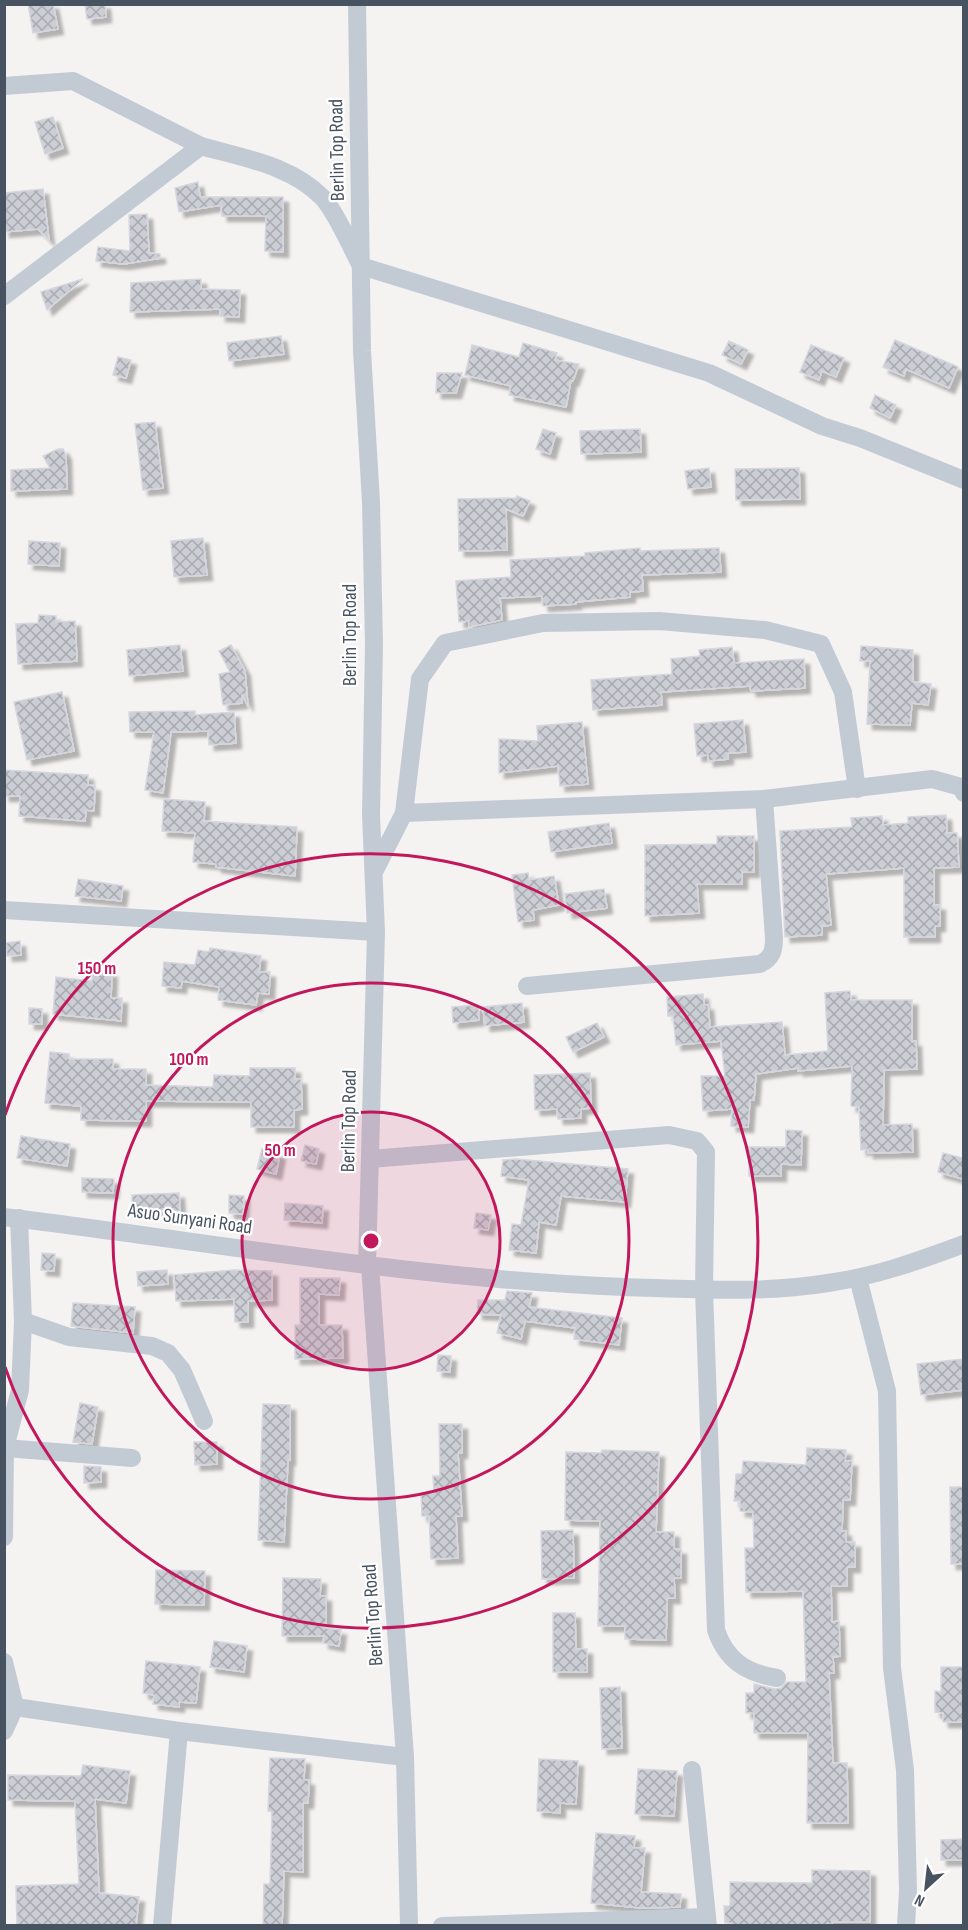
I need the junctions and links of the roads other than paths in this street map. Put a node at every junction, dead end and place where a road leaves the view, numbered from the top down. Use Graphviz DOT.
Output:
graph roads {
  1 [pos="357,4"];
  2 [pos="4,86"];
  3 [pos="201,146"];
  4 [pos="361,266"];
  5 [pos="4,296"];
  6 [pos="963,480"];
  7 [pos="857,789"];
  8 [pos="963,793"];
  9 [pos="764,799"];
  10 [pos="404,813"];
  11 [pos="374,873"];
  12 [pos="4,910"];
  13 [pos="376,932"];
  14 [pos="527,986"];
  15 [pos="370,1159"];
  16 [pos="12,1218"];
  17 [pos="963,1246"];
  18 [pos="369,1266"];
  19 [pos="858,1278"];
  20 [pos="704,1289"];
  21 [pos="23,1321"];
  22 [pos="204,1420"];
  23 [pos="5,1448"];
  24 [pos="132,1458"];
  25 [pos="4,1537"];
  26 [pos="4,1662"];
  27 [pos="777,1678"];
  28 [pos="15,1707"];
  29 [pos="4,1731"];
  30 [pos="179,1731"];
  31 [pos="405,1757"];
  32 [pos="692,1770"];
  33 [pos="708,1922"];
  34 [pos="162,1926"];
  35 [pos="409,1926"];
  36 [pos="442,1926"];
  37 [pos="906,1926"];
  1 -- 4 [label="street, Berlin Top Road"];
  2 -- 3 [label="street"];
  3 -- 4 [label="street"];
  3 -- 5 [label="street"];
  4 -- 6 [label="street"];
  4 -- 11 [label="street, Berlin Top Road"];
  7 -- 8 [label="street"];
  7 -- 9 [label="street"];
  7 -- 10 [label="street"];
  9 -- 10 [label="street"];
  9 -- 14 [label="street"];
  10 -- 11 [label="street"];
  11 -- 13 [label="street, Berlin Top Road"];
  12 -- 13 [label="street"];
  13 -- 15 [label="street, Berlin Top Road"];
  15 -- 18 [label="street, Berlin Top Road"];
  15 -- 20 [label="street"];
  16 -- 18 [label="street, Asuo Sunyani Road"];
  16 -- 21 [label="street"];
  17 -- 19 [label="street, Asuo Sunyani Road"];
  18 -- 20 [label="street, Asuo Sunyani Road"];
  18 -- 31 [label="street, Berlin Top Road"];
  19 -- 20 [label="street, Asuo Sunyani Road"];
  19 -- 37 [label="street"];
  20 -- 27 [label="street"];
  21 -- 22 [label="street"];
  21 -- 23 [label="street"];
  23 -- 24 [label="street"];
  23 -- 25 [label="street"];
  26 -- 28 [label="street"];
  28 -- 29 [label="street"];
  28 -- 30 [label="street"];
  30 -- 31 [label="street"];
  30 -- 34 [label="street"];
  31 -- 35 [label="street, Berlin Top Road"];
  32 -- 33 [label="street"];
  33 -- 36 [label="street"];
}
